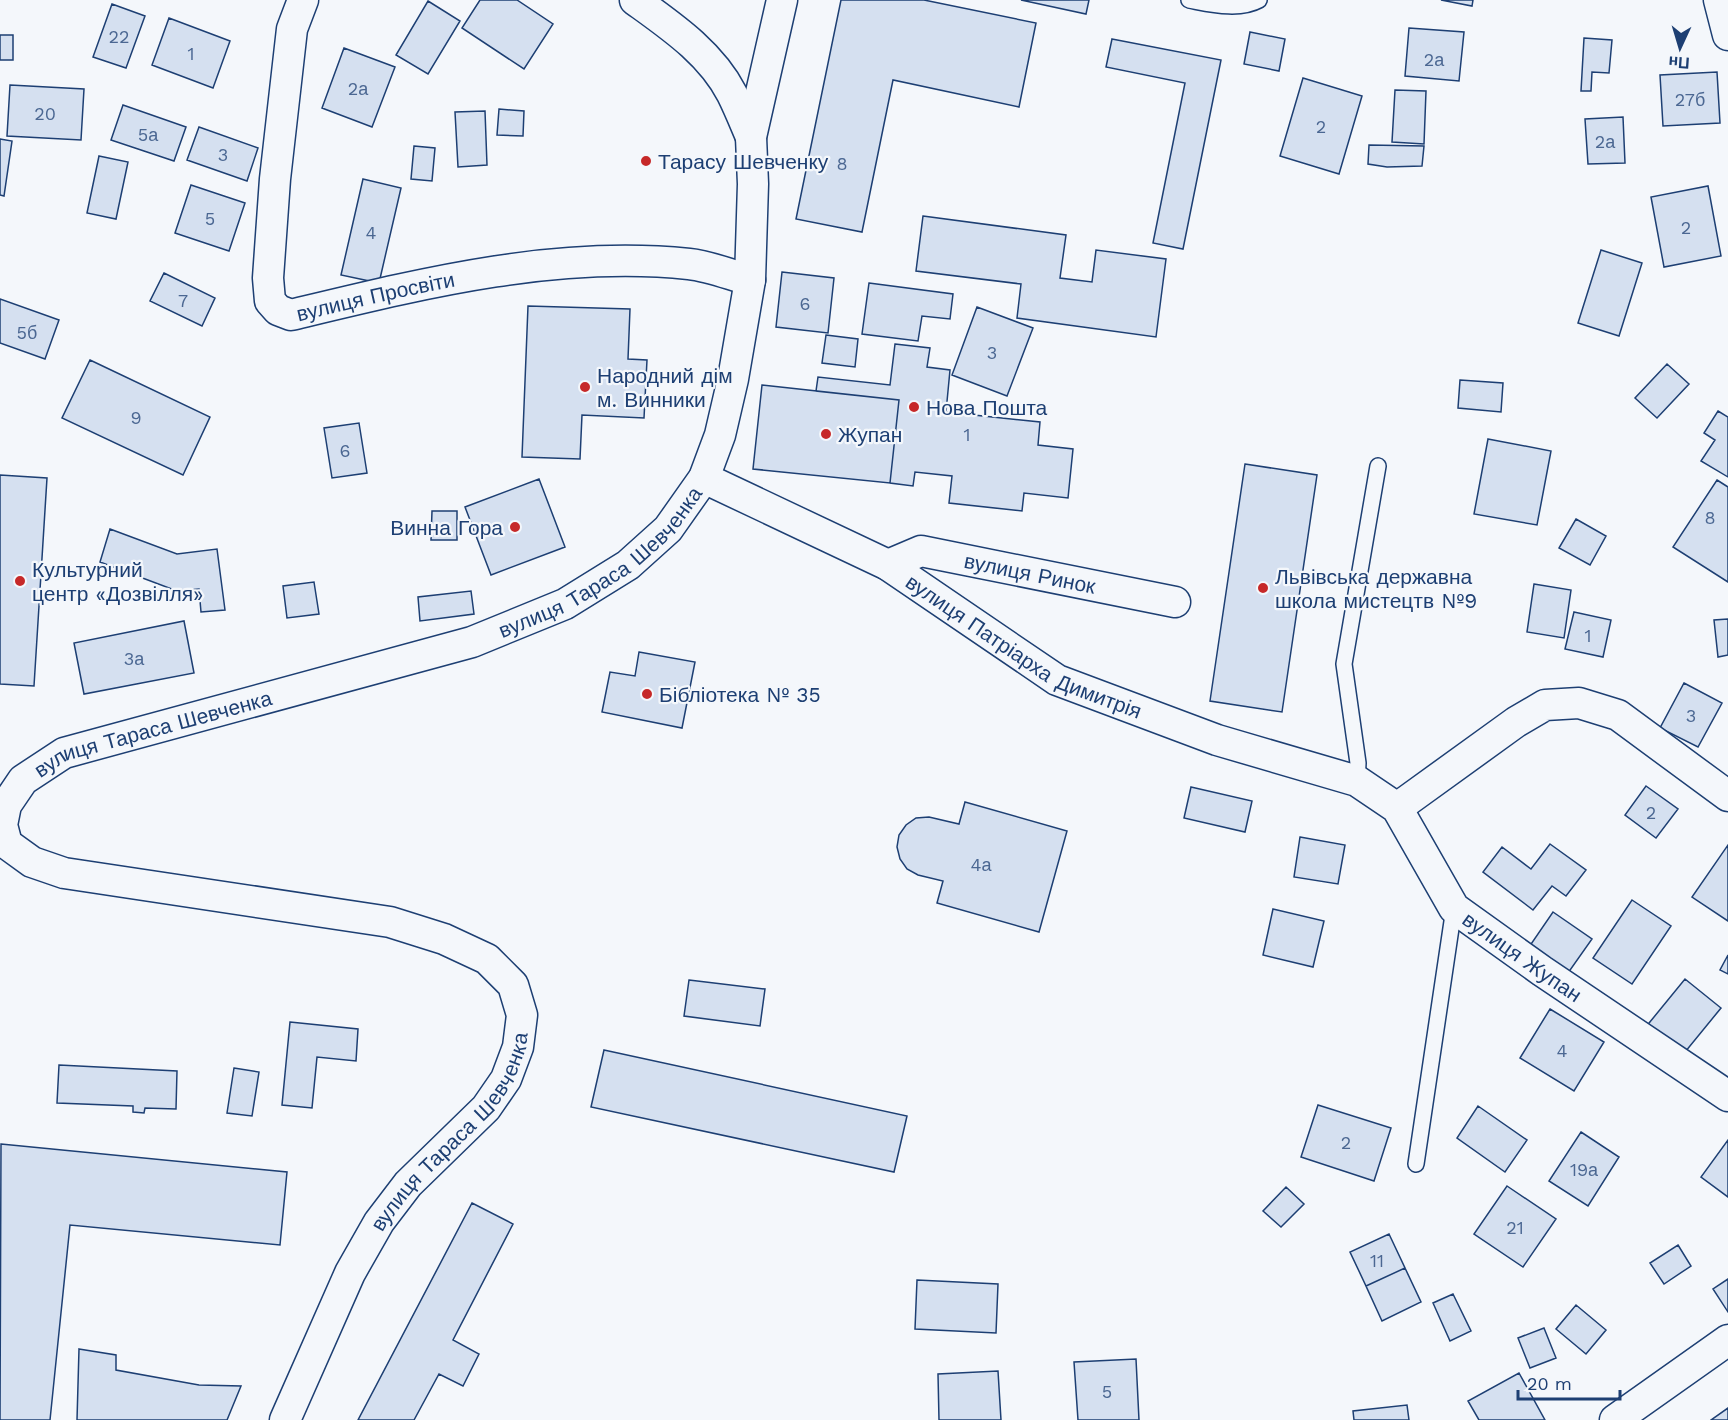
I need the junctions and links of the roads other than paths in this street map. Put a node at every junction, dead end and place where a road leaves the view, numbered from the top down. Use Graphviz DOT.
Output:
graph roads {
  1 [pos="303,0"];
  2 [pos="635,0"];
  3 [pos="782,0"];
  4 [pos="1189,0"];
  5 [pos="1259,0"];
  6 [pos="1719,0"];
  7 [pos="1728,35"];
  8 [pos="751,137"];
  9 [pos="750,280"];
  10 [pos="1378,466"];
  11 [pos="704,478"];
  12 [pos="888,565"];
  13 [pos="1175,602"];
  14 [pos="1357,781"];
  15 [pos="1728,796"];
  16 [pos="1397,808"];
  17 [pos="1454,908"];
  18 [pos="1728,1096"];
  19 [pos="1416,1164"];
  20 [pos="1728,1340"];
  21 [pos="285,1420"];
  22 [pos="1615,1420"];
  1 -- 9 [label="street, вулиця Просвіти"];
  2 -- 8 [label="street"];
  3 -- 8 [label="street, вулиця Тараса Шевченка"];
  4 -- 5 [label="lane"];
  6 -- 7 [label="street"];
  8 -- 9 [label="street, вулиця Тараса Шевченка"];
  9 -- 11 [label="street, вулиця Тараса Шевченка"];
  10 -- 14 [label="lane"];
  11 -- 12 [label="street, вулиця Патріарха Димитрія"];
  11 -- 21 [label="street, вулиця Тараса Шевченка"];
  12 -- 13 [label="street, вулиця Ринок"];
  12 -- 14 [label="street, вулиця Патріарха Димитрія"];
  14 -- 16 [label="street, вулиця Жупан"];
  15 -- 16 [label="street"];
  16 -- 17 [label="street, вулиця Жупан"];
  17 -- 18 [label="street, вулиця Жупан"];
  17 -- 19 [label="lane"];
  20 -- 22 [label="street"];
}
